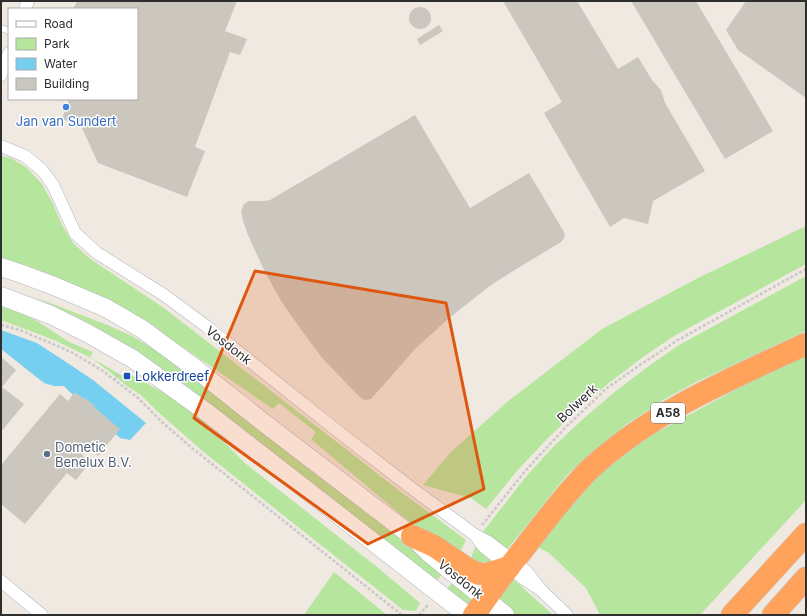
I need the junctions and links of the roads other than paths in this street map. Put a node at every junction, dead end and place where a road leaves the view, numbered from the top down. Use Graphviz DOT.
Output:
graph roads {
  1 [pos="8,56"];
  2 [pos="1,75"];
  3 [pos="1,146"];
  4 [pos="1,267"];
  5 [pos="1,296"];
  6 [pos="806,344"];
  7 [pos="806,534"];
  8 [pos="412,536"];
  9 [pos="511,564"];
  10 [pos="806,578"];
  11 [pos="1,581"];
  12 [pos="480,607"];
  13 [pos="42,615"];
  14 [pos="467,615"];
  15 [pos="505,615"];
  16 [pos="567,615"];
  17 [pos="732,615"];
  18 [pos="773,615"];
  1 -- 2 [label="street"];
  3 -- 9 [label="street, Vosdonk"];
  4 -- 8 [label="main road, Vosdonk"];
  5 -- 14 [label="main road, Vosdonk"];
  6 -- 9 [label="highway, A58"];
  7 -- 17 [label="highway"];
  8 -- 9 [label="highway"];
  8 -- 12 [label="main road, Vosdonk"];
  9 -- 12 [label="highway, A58"];
  9 -- 16 [label="street, Vosdonk"];
  10 -- 18 [label="highway"];
  11 -- 13 [label="street"];
  12 -- 15 [label="main road, Vosdonk"];
}
